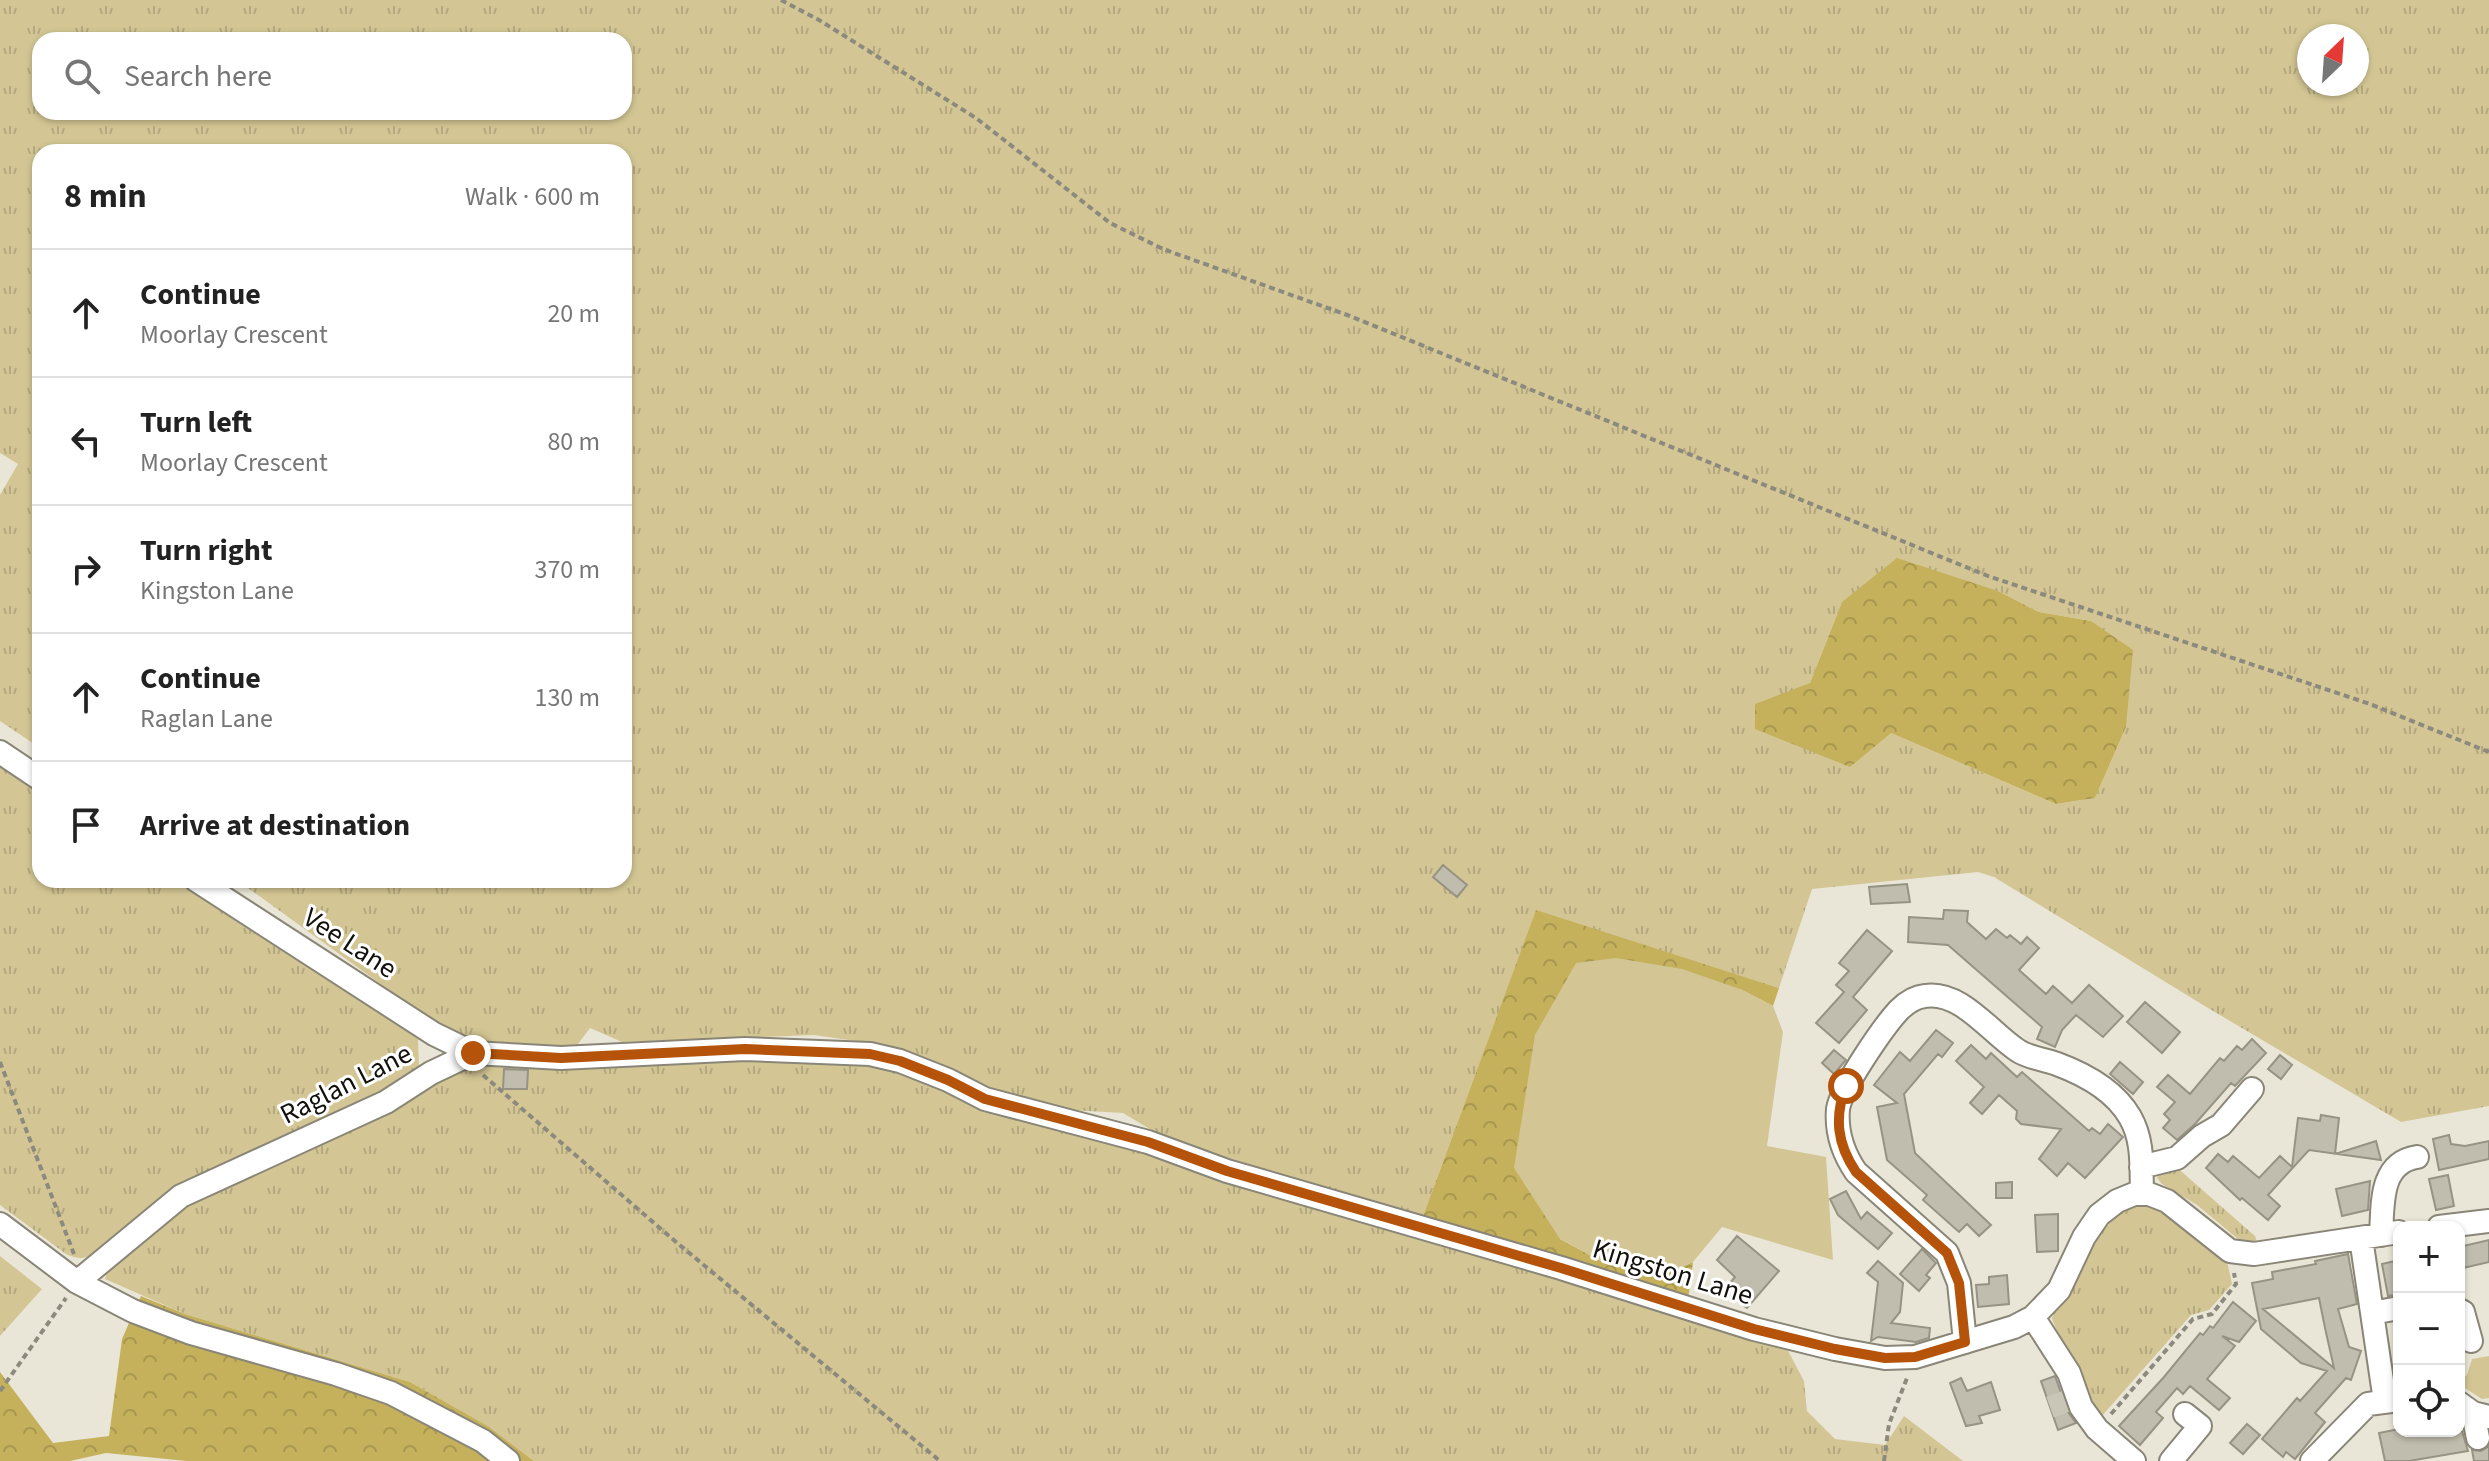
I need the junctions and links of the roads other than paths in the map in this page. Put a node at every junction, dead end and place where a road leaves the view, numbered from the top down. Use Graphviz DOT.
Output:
graph roads {
  1 [pos="0,752"];
  2 [pos="32,774"];
  3 [pos="208,888"];
  4 [pos="434,1034"];
  5 [pos="870,1054"];
  6 [pos="468,1055"];
  7 [pos="431,1073"];
  8 [pos="2252,1089"];
  9 [pos="2417,1157"];
  10 [pos="2141,1167"];
  11 [pos="2142,1194"];
  12 [pos="2489,1221"];
  13 [pos="0,1224"];
  14 [pos="2465,1224"];
  15 [pos="2380,1235"];
  16 [pos="77,1282"];
  17 [pos="2393,1309"];
  18 [pos="2372,1313"];
  19 [pos="2033,1317"];
  20 [pos="2465,1319"];
  21 [pos="2471,1341"];
  22 [pos="1965,1342"];
  23 [pos="2392,1400"];
  24 [pos="2474,1411"];
  25 [pos="2185,1414"];
  26 [pos="2478,1438"];
  27 [pos="508,1461"];
  28 [pos="2134,1461"];
  29 [pos="2171,1461"];
  30 [pos="2312,1461"];
  1 -- 2 [label="street"];
  3 -- 4 [label="street, Vee Lane"];
  4 -- 6 [label="street, Vee Lane"];
  4 -- 7 [label="street"];
  5 -- 6 [label="street, Raglan Lane"];
  5 -- 22 [label="street, Kingston Lane"];
  6 -- 7 [label="street, Raglan Lane"];
  7 -- 16 [label="street, Raglan Lane"];
  8 -- 10 [label="street"];
  9 -- 15 [label="street"];
  10 -- 11 [label="street"];
  10 -- 22 [label="street"];
  11 -- 15 [label="street"];
  11 -- 19 [label="street, Kingston Lane"];
  12 -- 14 [label="street"];
  13 -- 16 [label="street"];
  15 -- 18 [label="street"];
  16 -- 27 [label="street"];
  17 -- 18 [label="street"];
  18 -- 23 [label="street"];
  19 -- 22 [label="street, Kingston Lane"];
  19 -- 28 [label="street"];
  20 -- 21 [label="street"];
  23 -- 30 [label="street"];
  24 -- 26 [label="street"];
  25 -- 29 [label="street"];
}
